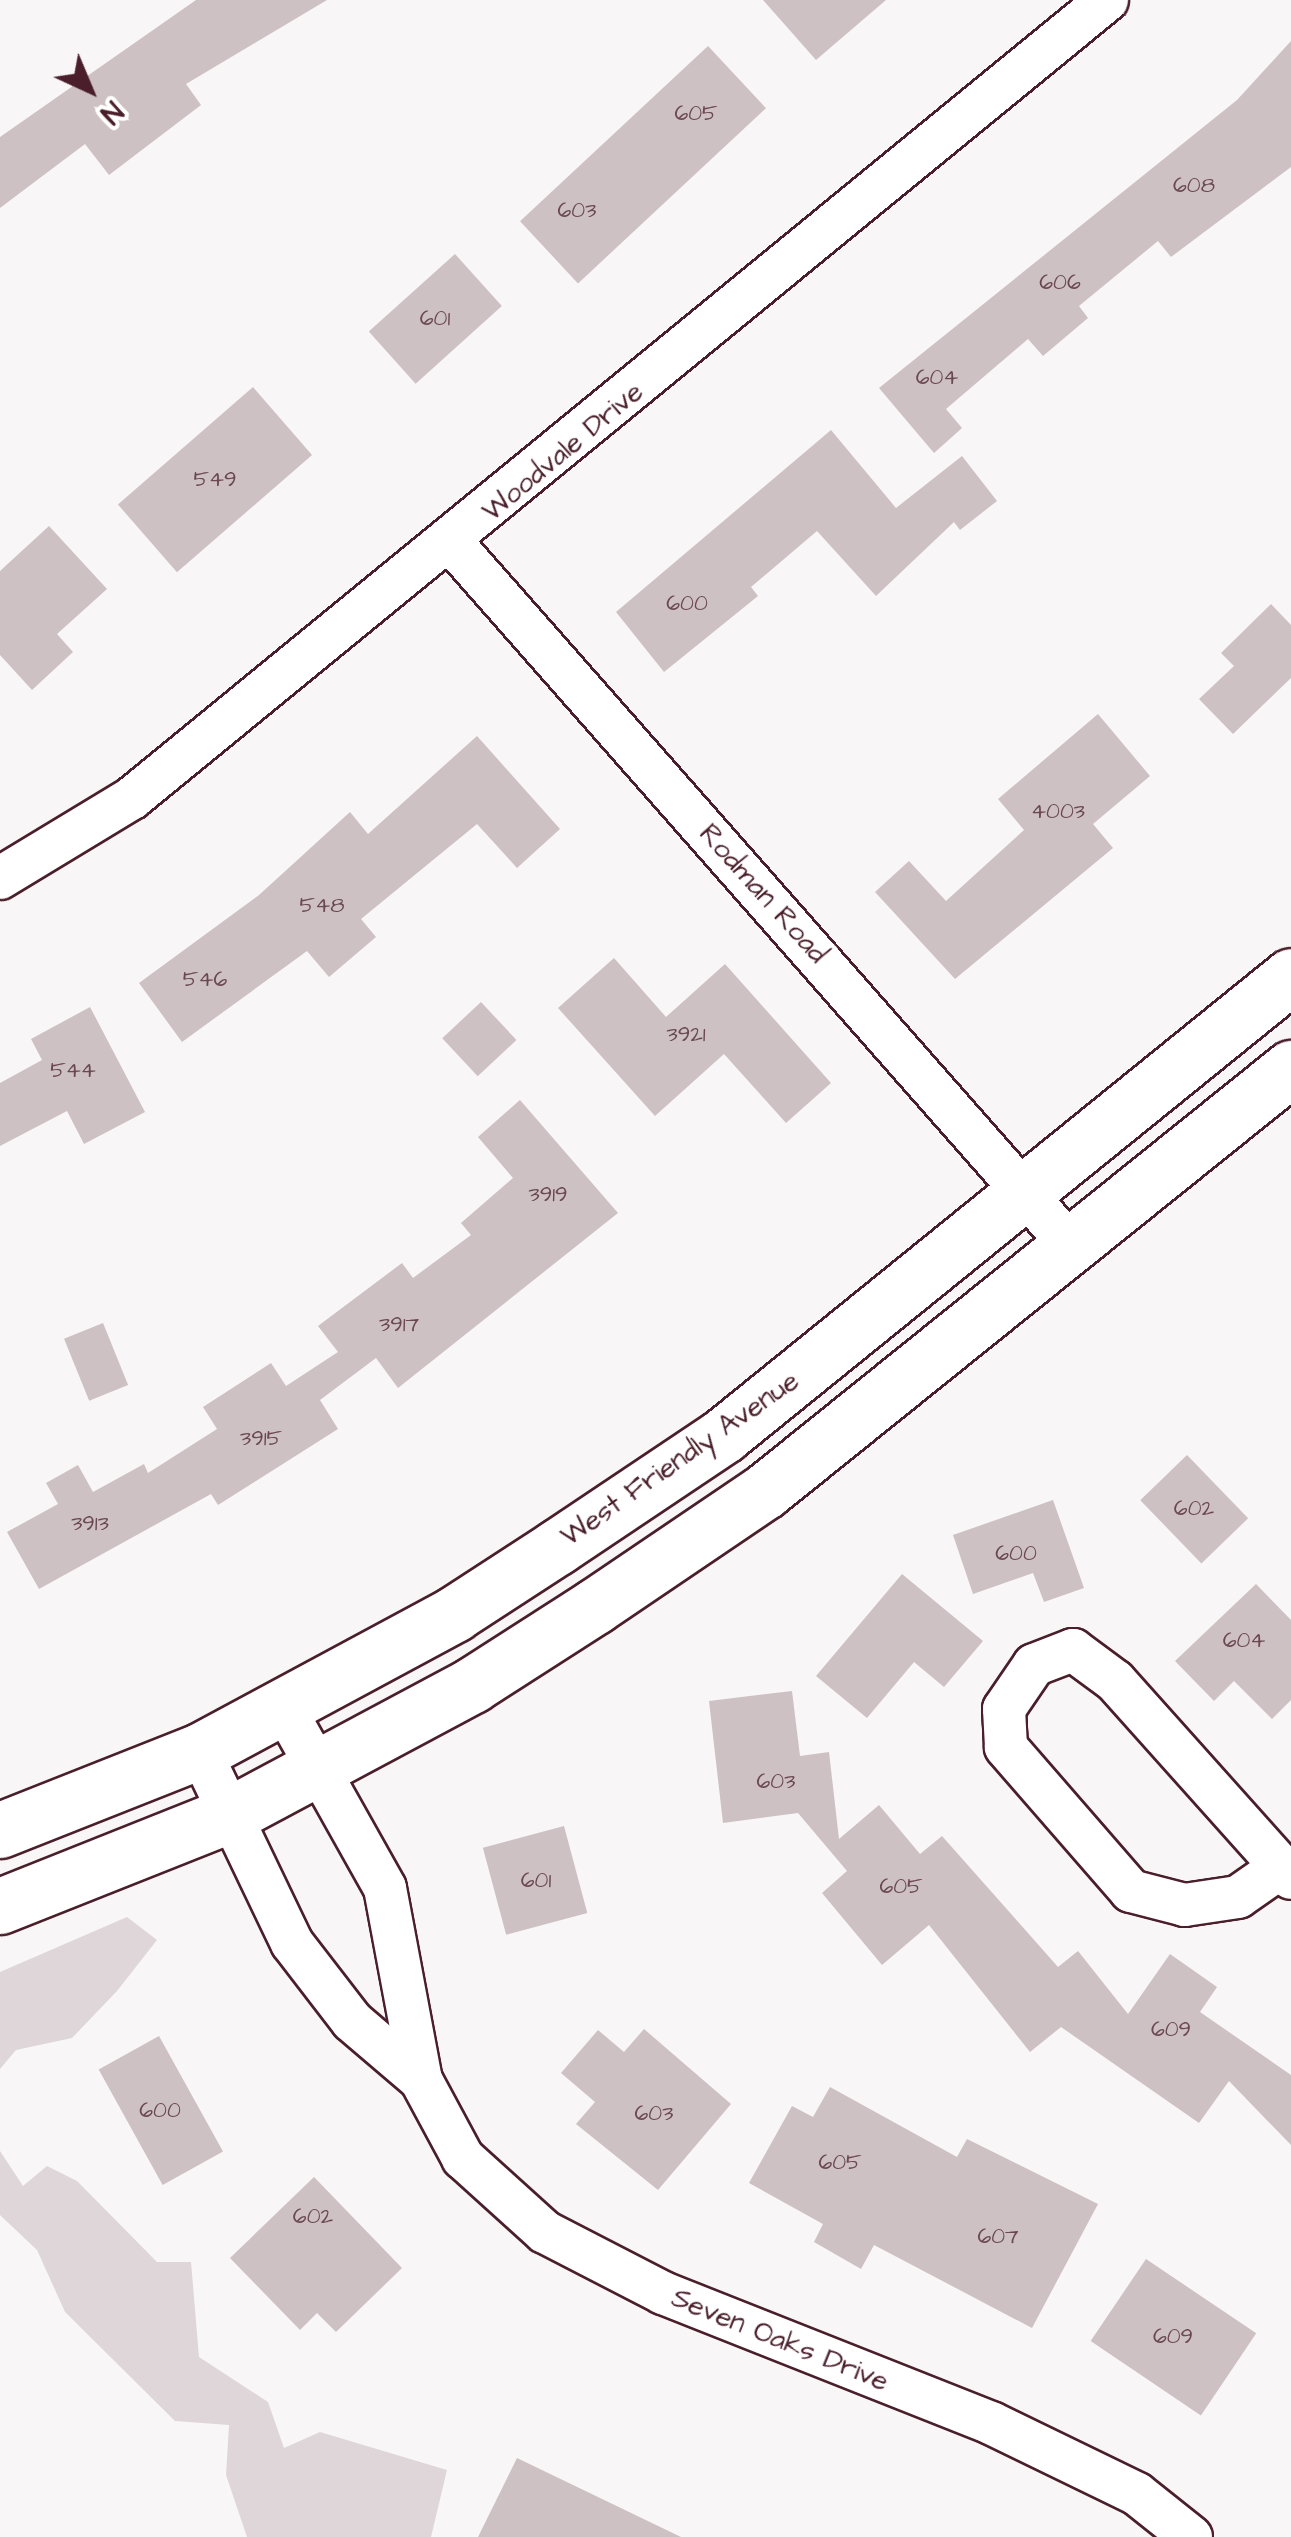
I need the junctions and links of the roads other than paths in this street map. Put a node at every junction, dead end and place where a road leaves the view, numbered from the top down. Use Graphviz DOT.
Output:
graph roads {
  1 [pos="1080,8"];
  2 [pos="452,543"];
  3 [pos="0,878"];
  4 [pos="1291,976"];
  5 [pos="1291,1068"];
  6 [pos="1027,1192"];
  7 [pos="1072,1248"];
  8 [pos="284,1708"];
  9 [pos="200,1751"];
  10 [pos="317,1770"];
  11 [pos="229,1814"];
  12 [pos="0,1830"];
  13 [pos="1286,1872"];
  14 [pos="0,1906"];
  15 [pos="421,2080"];
  16 [pos="1191,2537"];
  1 -- 2 [label="street, Woodvale Drive"];
  2 -- 3 [label="street, Woodvale Drive"];
  2 -- 6 [label="street, Rodman Road"];
  4 -- 6 [label="main road, West Friendly Avenue"];
  5 -- 7 [label="main road"];
  6 -- 7 [label="street, Rodman Road"];
  6 -- 8 [label="main road, West Friendly Avenue"];
  7 -- 10 [label="main road"];
  8 -- 9 [label="main road, West Friendly Avenue"];
  8 -- 10 [label="street, Seven Oaks Drive"];
  9 -- 11 [label="street, Seven Oaks Drive"];
  9 -- 12 [label="main road, West Friendly Avenue"];
  10 -- 11 [label="main road"];
  10 -- 15 [label="street, Seven Oaks Drive"];
  11 -- 14 [label="main road"];
  11 -- 15 [label="street, Seven Oaks Drive"];
  13 -- 13 [label="street"];
  15 -- 16 [label="street, Seven Oaks Drive"];
}
